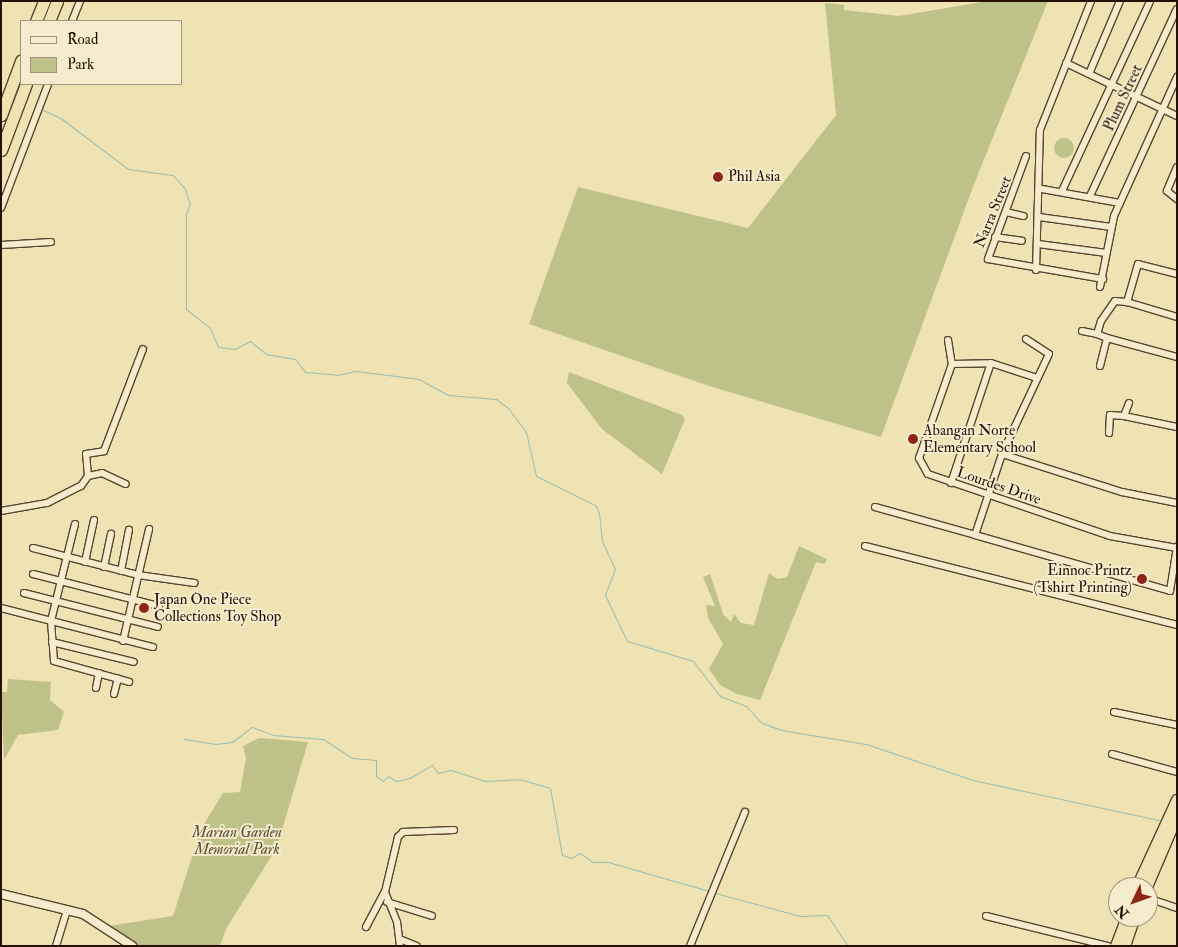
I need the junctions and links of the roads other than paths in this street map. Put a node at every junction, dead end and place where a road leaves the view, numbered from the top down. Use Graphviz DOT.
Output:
graph roads {
  1 [pos="44,1"];
  2 [pos="57,1"];
  3 [pos="80,1"];
  4 [pos="1091,1"];
  5 [pos="1120,1"];
  6 [pos="1150,1"];
  7 [pos="1177,9"];
  8 [pos="36,20"];
  9 [pos="49,20"];
  10 [pos="72,20"];
  11 [pos="1066,63"];
  12 [pos="20,64"];
  13 [pos="1089,74"];
  14 [pos="1177,78"];
  15 [pos="26,85"];
  16 [pos="48,85"];
  17 [pos="1113,86"];
  18 [pos="1138,98"];
  19 [pos="1163,109"];
  20 [pos="1,115"];
  21 [pos="1177,116"];
  22 [pos="1,150"];
  23 [pos="1026,156"];
  24 [pos="1177,166"];
  25 [pos="1042,189"];
  26 [pos="1062,191"];
  27 [pos="1090,196"];
  28 [pos="1177,199"];
  29 [pos="1120,203"];
  30 [pos="1,208"];
  31 [pos="1006,212"];
  32 [pos="1024,216"];
  33 [pos="1039,217"];
  34 [pos="1111,227"];
  35 [pos="995,237"];
  36 [pos="1022,241"];
  37 [pos="51,242"];
  38 [pos="1038,244"];
  39 [pos="1,245"];
  40 [pos="1106,254"];
  41 [pos="1036,270"];
  42 [pos="1177,274"];
  43 [pos="1103,279"];
  44 [pos="1100,287"];
  45 [pos="1127,302"];
  46 [pos="1177,316"];
  47 [pos="1082,331"];
  48 [pos="1097,334"];
  49 [pos="1107,338"];
  50 [pos="1026,339"];
  51 [pos="948,340"];
  52 [pos="143,349"];
  53 [pos="1177,357"];
  54 [pos="952,364"];
  55 [pos="991,364"];
  56 [pos="1100,366"];
  57 [pos="1036,378"];
  58 [pos="1129,403"];
  59 [pos="1124,416"];
  60 [pos="1177,427"];
  61 [pos="1108,433"];
  62 [pos="1002,454"];
  63 [pos="88,476"];
  64 [pos="951,483"];
  65 [pos="126,484"];
  66 [pos="989,496"];
  67 [pos="1177,503"];
  68 [pos="875,507"];
  69 [pos="1,511"];
  70 [pos="94,520"];
  71 [pos="75,524"];
  72 [pos="149,529"];
  73 [pos="129,530"];
  74 [pos="112,534"];
  75 [pos="975,535"];
  76 [pos="865,546"];
  77 [pos="34,548"];
  78 [pos="1177,548"];
  79 [pos="67,558"];
  80 [pos="85,562"];
  81 [pos="104,567"];
  82 [pos="121,571"];
  83 [pos="33,574"];
  84 [pos="138,576"];
  85 [pos="60,581"];
  86 [pos="194,583"];
  87 [pos="24,593"];
  88 [pos="132,600"];
  89 [pos="56,601"];
  90 [pos="159,606"];
  91 [pos="1,608"];
  92 [pos="128,619"];
  93 [pos="51,621"];
  94 [pos="1177,625"];
  95 [pos="158,627"];
  96 [pos="123,641"];
  97 [pos="52,642"];
  98 [pos="153,647"];
  99 [pos="134,662"];
  100 [pos="99,673"];
  101 [pos="118,678"];
  102 [pos="129,682"];
  103 [pos="96,688"];
  104 [pos="114,694"];
  105 [pos="1114,712"];
  106 [pos="1177,725"];
  107 [pos="1112,754"];
  108 [pos="1177,772"];
  109 [pos="1177,800"];
  110 [pos="745,812"];
  111 [pos="1177,817"];
  112 [pos="454,830"];
  113 [pos="1142,877"];
  114 [pos="1151,877"];
  115 [pos="384,892"];
  116 [pos="1,894"];
  117 [pos="1158,901"];
  118 [pos="387,902"];
  119 [pos="1177,908"];
  120 [pos="67,910"];
  121 [pos="432,916"];
  122 [pos="986,916"];
  123 [pos="366,926"];
  124 [pos="1123,927"];
  125 [pos="1132,927"];
  126 [pos="401,943"];
  127 [pos="56,946"];
  128 [pos="132,946"];
  129 [pos="418,946"];
  130 [pos="690,946"];
  131 [pos="1108,946"];
  132 [pos="1116,946"];
  133 [pos="1125,946"];
  1 -- 8 [label="highway"];
  2 -- 9 [label="highway"];
  3 -- 10 [label="street"];
  4 -- 11 [label="street"];
  5 -- 13 [label="street"];
  6 -- 17 [label="street"];
  7 -- 18 [label="street, Plum Street"];
  11 -- 13 [label="street"];
  11 -- 25 [label="street"];
  12 -- 20 [label="highway"];
  13 -- 17 [label="street"];
  14 -- 19 [label="street"];
  15 -- 22 [label="highway"];
  16 -- 30 [label="street"];
  17 -- 18 [label="street"];
  17 -- 26 [label="street"];
  18 -- 19 [label="street"];
  18 -- 27 [label="street, Plum Street"];
  19 -- 21 [label="street"];
  19 -- 29 [label="street"];
  23 -- 31 [label="street, Narra Street"];
  24 -- 28 [label="street"];
  25 -- 26 [label="street"];
  25 -- 33 [label="street"];
  26 -- 27 [label="street"];
  27 -- 29 [label="street"];
  29 -- 34 [label="street"];
  31 -- 32 [label="street"];
  31 -- 35 [label="street, Narra Street"];
  33 -- 34 [label="street"];
  33 -- 38 [label="street"];
  34 -- 40 [label="street"];
  35 -- 36 [label="street"];
  35 -- 41 [label="street, Narra Street"];
  37 -- 39 [label="street"];
  38 -- 40 [label="street"];
  38 -- 41 [label="street"];
  40 -- 43 [label="street"];
  41 -- 43 [label="street"];
  42 -- 45 [label="street"];
  43 -- 44 [label="street"];
  45 -- 46 [label="street"];
  45 -- 48 [label="street"];
  47 -- 48 [label="street"];
  48 -- 49 [label="street"];
  49 -- 53 [label="street"];
  49 -- 56 [label="street"];
  50 -- 57 [label="street"];
  51 -- 54 [label="street"];
  52 -- 63 [label="street"];
  54 -- 55 [label="street"];
  54 -- 64 [label="street, Lourdes Drive"];
  55 -- 57 [label="street"];
  55 -- 64 [label="street"];
  57 -- 62 [label="street"];
  58 -- 59 [label="street"];
  59 -- 60 [label="street"];
  59 -- 61 [label="street"];
  62 -- 66 [label="street"];
  62 -- 67 [label="street"];
  63 -- 65 [label="street"];
  63 -- 69 [label="street"];
  64 -- 66 [label="street, Lourdes Drive"];
  66 -- 75 [label="street"];
  66 -- 78 [label="street, Lourdes Drive"];
  68 -- 75 [label="street"];
  70 -- 80 [label="street"];
  71 -- 79 [label="street"];
  72 -- 84 [label="street"];
  73 -- 82 [label="street"];
  74 -- 81 [label="street"];
  75 -- 78 [label="street"];
  76 -- 94 [label="street"];
  77 -- 79 [label="street"];
  79 -- 80 [label="street"];
  79 -- 85 [label="street"];
  80 -- 81 [label="street"];
  81 -- 82 [label="street"];
  82 -- 84 [label="street"];
  83 -- 85 [label="street"];
  84 -- 86 [label="street"];
  84 -- 88 [label="street"];
  85 -- 88 [label="street"];
  85 -- 89 [label="street"];
  87 -- 89 [label="street"];
  88 -- 90 [label="street"];
  88 -- 92 [label="street"];
  89 -- 92 [label="street"];
  89 -- 93 [label="street"];
  91 -- 93 [label="street"];
  92 -- 95 [label="street"];
  92 -- 96 [label="street"];
  93 -- 96 [label="street"];
  93 -- 97 [label="street"];
  96 -- 98 [label="street"];
  97 -- 99 [label="street"];
  97 -- 100 [label="street"];
  100 -- 101 [label="street"];
  100 -- 103 [label="street"];
  101 -- 102 [label="street"];
  101 -- 104 [label="street"];
  105 -- 106 [label="street"];
  107 -- 108 [label="street"];
  109 -- 113 [label="highway"];
  110 -- 130 [label="street"];
  111 -- 114 [label="highway"];
  112 -- 115 [label="street"];
  115 -- 118 [label="street"];
  115 -- 123 [label="street"];
  116 -- 120 [label="street"];
  117 -- 119 [label="street"];
  118 -- 121 [label="street"];
  118 -- 126 [label="street"];
  120 -- 127 [label="street"];
  120 -- 128 [label="street"];
  122 -- 131 [label="street"];
  124 -- 132 [label="highway"];
  125 -- 133 [label="highway"];
  126 -- 129 [label="street"];
}
